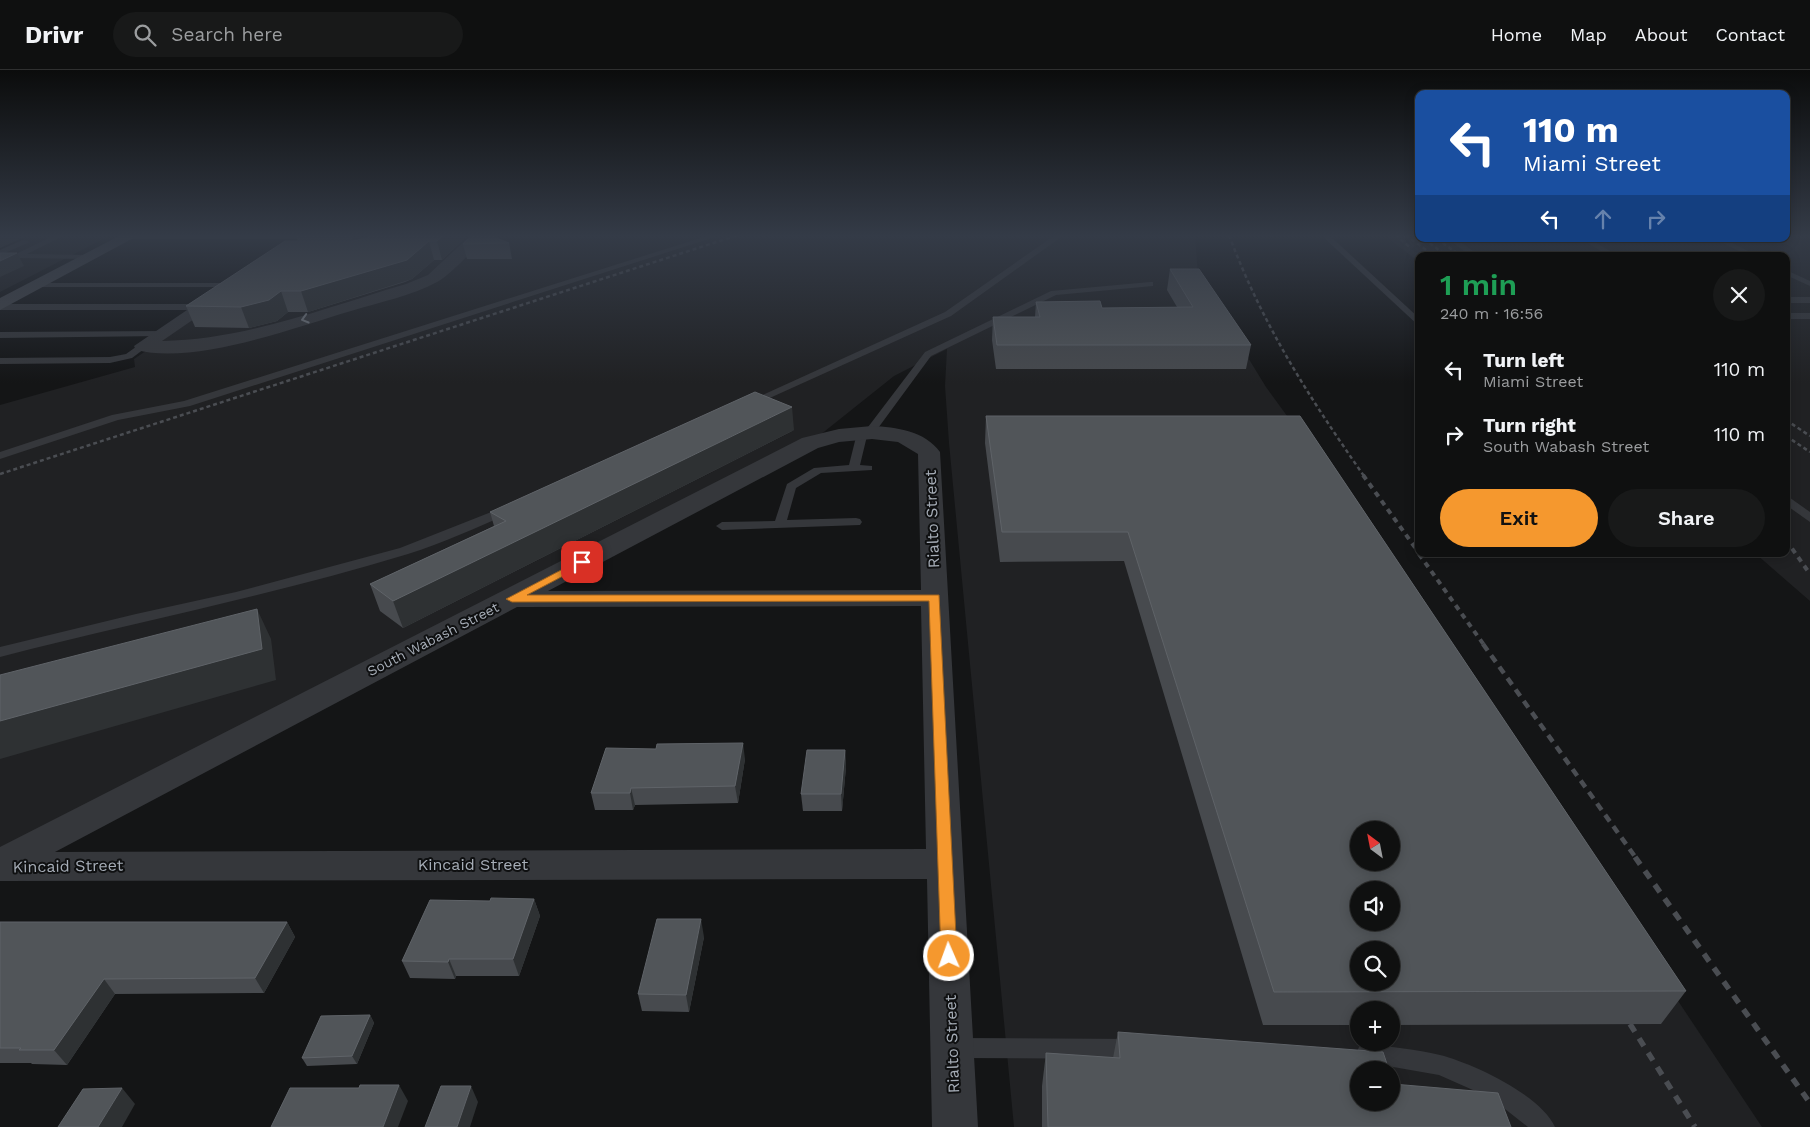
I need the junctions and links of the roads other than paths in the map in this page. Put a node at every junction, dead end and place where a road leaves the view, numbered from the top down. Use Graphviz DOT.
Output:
graph roads {
  1 [pos="39,284"];
  2 [pos="420,284"];
  3 [pos="562,284"];
  4 [pos="990,284"];
  5 [pos="1146,284"];
  6 [pos="1378,284"];
  7 [pos="238,285"];
  8 [pos="36,286"];
  9 [pos="1790,300"];
  10 [pos="1810,300"];
  11 [pos="0,306"];
  12 [pos="203,306"];
  13 [pos="1790,316"];
  14 [pos="1810,316"];
  15 [pos="1415,319"];
  16 [pos="162,333"];
  17 [pos="0,335"];
  18 [pos="143,346"];
  19 [pos="0,361"];
  20 [pos="733,410"];
  21 [pos="866,433"];
  22 [pos="902,437"];
  23 [pos="0,456"];
  24 [pos="854,468"];
  25 [pos="868,468"];
  26 [pos="1790,502"];
  27 [pos="519,505"];
  28 [pos="1810,518"];
  29 [pos="856,522"];
  30 [pos="780,524"];
  31 [pos="722,526"];
  32 [pos="935,598"];
  33 [pos="512,599"];
  34 [pos="0,652"];
  35 [pos="945,865"];
  36 [pos="0,866"];
  37 [pos="952,1048"];
  38 [pos="1152,1050"];
  39 [pos="1351,1052"];
  40 [pos="955,1127"];
  41 [pos="1543,1127"];
  1 -- 8 [label="main road"];
  2 -- 18 [label="street, one-way"];
  3 -- 23 [label="lane"];
  4 -- 20 [label="lane"];
  5 -- 21 [label="lane"];
  6 -- 15 [label="lane"];
  7 -- 8 [label="lane"];
  7 -- 12 [label="street"];
  8 -- 11 [label="main road"];
  9 -- 10 [label="lane"];
  11 -- 12 [label="lane"];
  12 -- 16 [label="street"];
  13 -- 14 [label="lane"];
  16 -- 17 [label="lane"];
  16 -- 18 [label="street"];
  18 -- 19 [label="lane"];
  21 -- 22 [label="street, South Wabash Street"];
  21 -- 24 [label="lane"];
  21 -- 33 [label="street, South Wabash Street"];
  22 -- 32 [label="street, Rialto Street"];
  24 -- 25 [label="lane"];
  24 -- 30 [label="lane"];
  26 -- 28 [label="lane"];
  27 -- 34 [label="lane"];
  29 -- 30 [label="lane"];
  30 -- 31 [label="lane"];
  32 -- 33 [label="street"];
  32 -- 35 [label="street, Rialto Street"];
  33 -- 36 [label="street, South Wabash Street"];
  35 -- 36 [label="street, Kincaid Street"];
  35 -- 37 [label="street, Rialto Street"];
  37 -- 38 [label="lane"];
  37 -- 40 [label="street, Rialto Street"];
  39 -- 41 [label="lane"];
}
